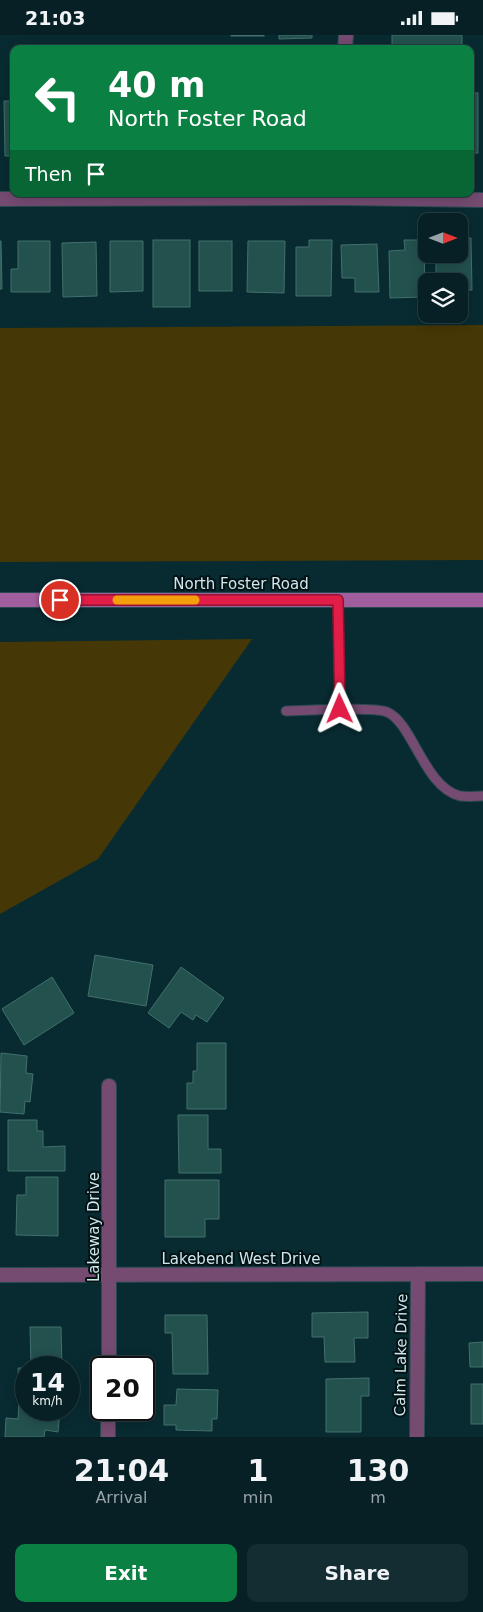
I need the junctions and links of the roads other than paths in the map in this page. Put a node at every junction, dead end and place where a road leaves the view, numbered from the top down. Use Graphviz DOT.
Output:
graph roads {
  1 [pos="229,197"];
  2 [pos="379,197"];
  3 [pos="0,199"];
  4 [pos="483,200"];
  5 [pos="0,600"];
  6 [pos="338,600"];
  7 [pos="483,600"];
  8 [pos="340,709"];
  9 [pos="286,711"];
  10 [pos="483,796"];
  11 [pos="109,1086"];
  12 [pos="418,1274"];
  13 [pos="483,1274"];
  14 [pos="0,1275"];
  15 [pos="110,1276"];
  16 [pos="109,1356"];
  17 [pos="108,1421"];
  18 [pos="108,1437"];
  19 [pos="418,1437"];
  1 -- 3 [label="street"];
  2 -- 4 [label="street"];
  5 -- 6 [label="main road, North Foster Road"];
  6 -- 7 [label="main road, North Foster Road"];
  6 -- 8 [label="lane"];
  8 -- 9 [label="lane"];
  8 -- 10 [label="lane"];
  11 -- 15 [label="street, Lakeway Drive"];
  12 -- 13 [label="street, Lakebend West Drive"];
  12 -- 15 [label="street, Lakebend West Drive"];
  12 -- 19 [label="street, Calm Lake Drive"];
  14 -- 15 [label="street, Lakebend West Drive"];
  15 -- 16 [label="street, Lakeway Drive"];
  17 -- 18 [label="street"];
}
